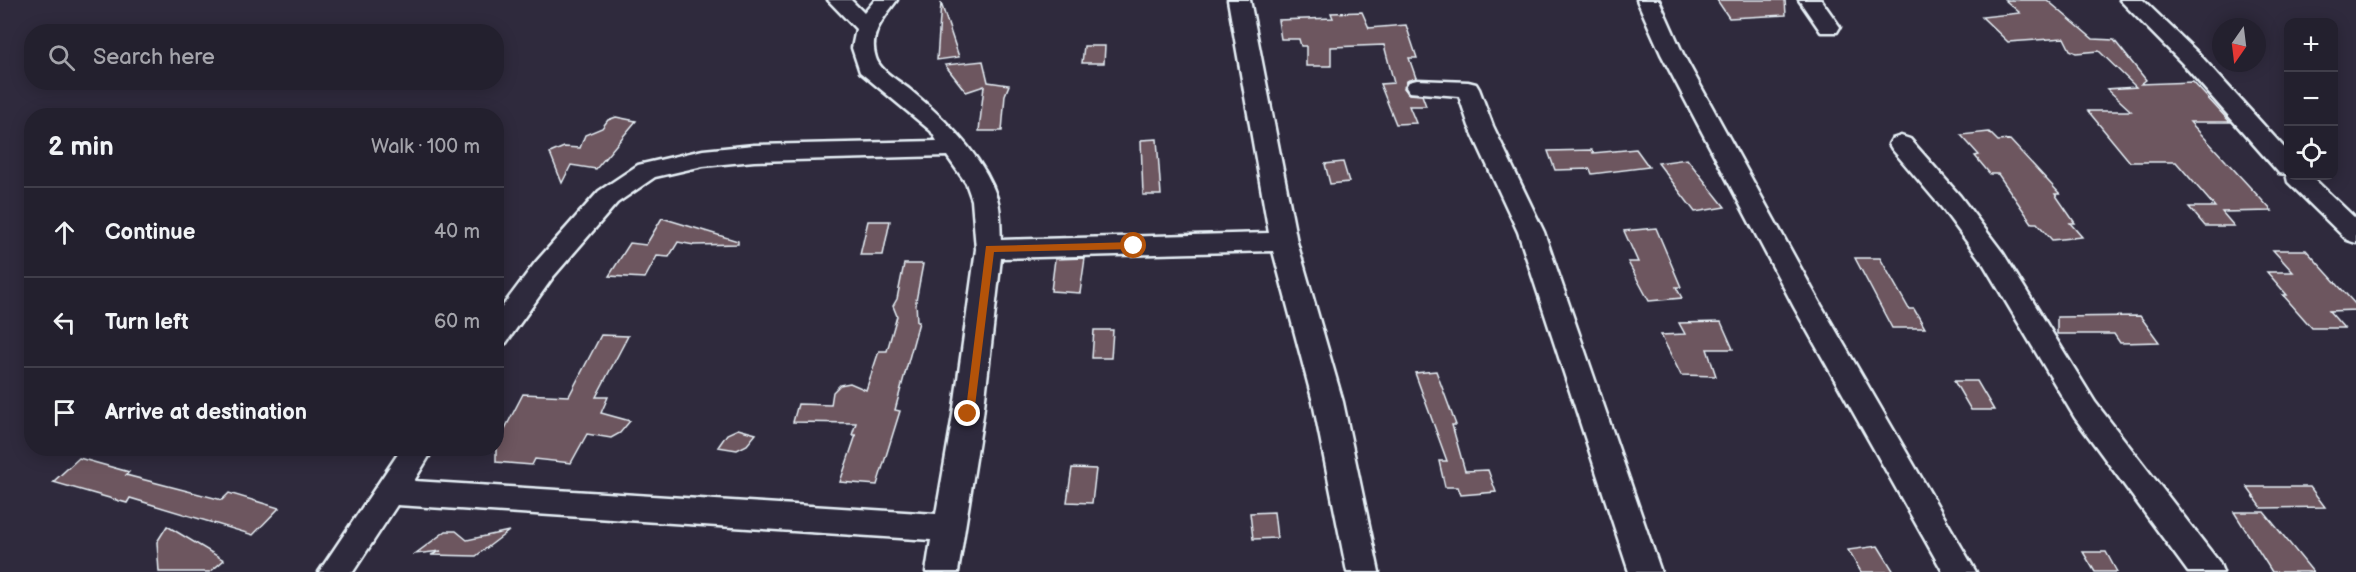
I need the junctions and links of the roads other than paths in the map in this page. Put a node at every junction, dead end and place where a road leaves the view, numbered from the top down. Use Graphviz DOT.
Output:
graph roads {
  1 [pos="839,0"];
  2 [pos="886,0"];
  3 [pos="1239,0"];
  4 [pos="1648,0"];
  5 [pos="1810,0"];
  6 [pos="2131,0"];
  7 [pos="865,26"];
  8 [pos="1829,27"];
  9 [pos="1417,87"];
  10 [pos="1901,144"];
  11 [pos="957,148"];
  12 [pos="2284,161"];
  13 [pos="2301,180"];
  14 [pos="2356,234"];
  15 [pos="1284,242"];
  16 [pos="989,249"];
  17 [pos="504,325"];
  18 [pos="414,456"];
  19 [pos="390,492"];
  20 [pos="949,528"];
  21 [pos="335,572"];
  22 [pos="942,572"];
  23 [pos="1363,572"];
  24 [pos="1645,572"];
  25 [pos="1960,572"];
  26 [pos="2207,572"];
  1 -- 7 [label="street"];
  2 -- 7 [label="street"];
  3 -- 15 [label="street"];
  4 -- 25 [label="street"];
  5 -- 8 [label="street"];
  6 -- 12 [label="street"];
  7 -- 11 [label="street"];
  9 -- 24 [label="street"];
  10 -- 26 [label="street"];
  11 -- 16 [label="street"];
  11 -- 17 [label="street"];
  13 -- 14 [label="street"];
  15 -- 16 [label="street"];
  15 -- 23 [label="street"];
  16 -- 20 [label="street"];
  18 -- 19 [label="street"];
  19 -- 20 [label="street"];
  19 -- 21 [label="street"];
  20 -- 22 [label="street"];
}
